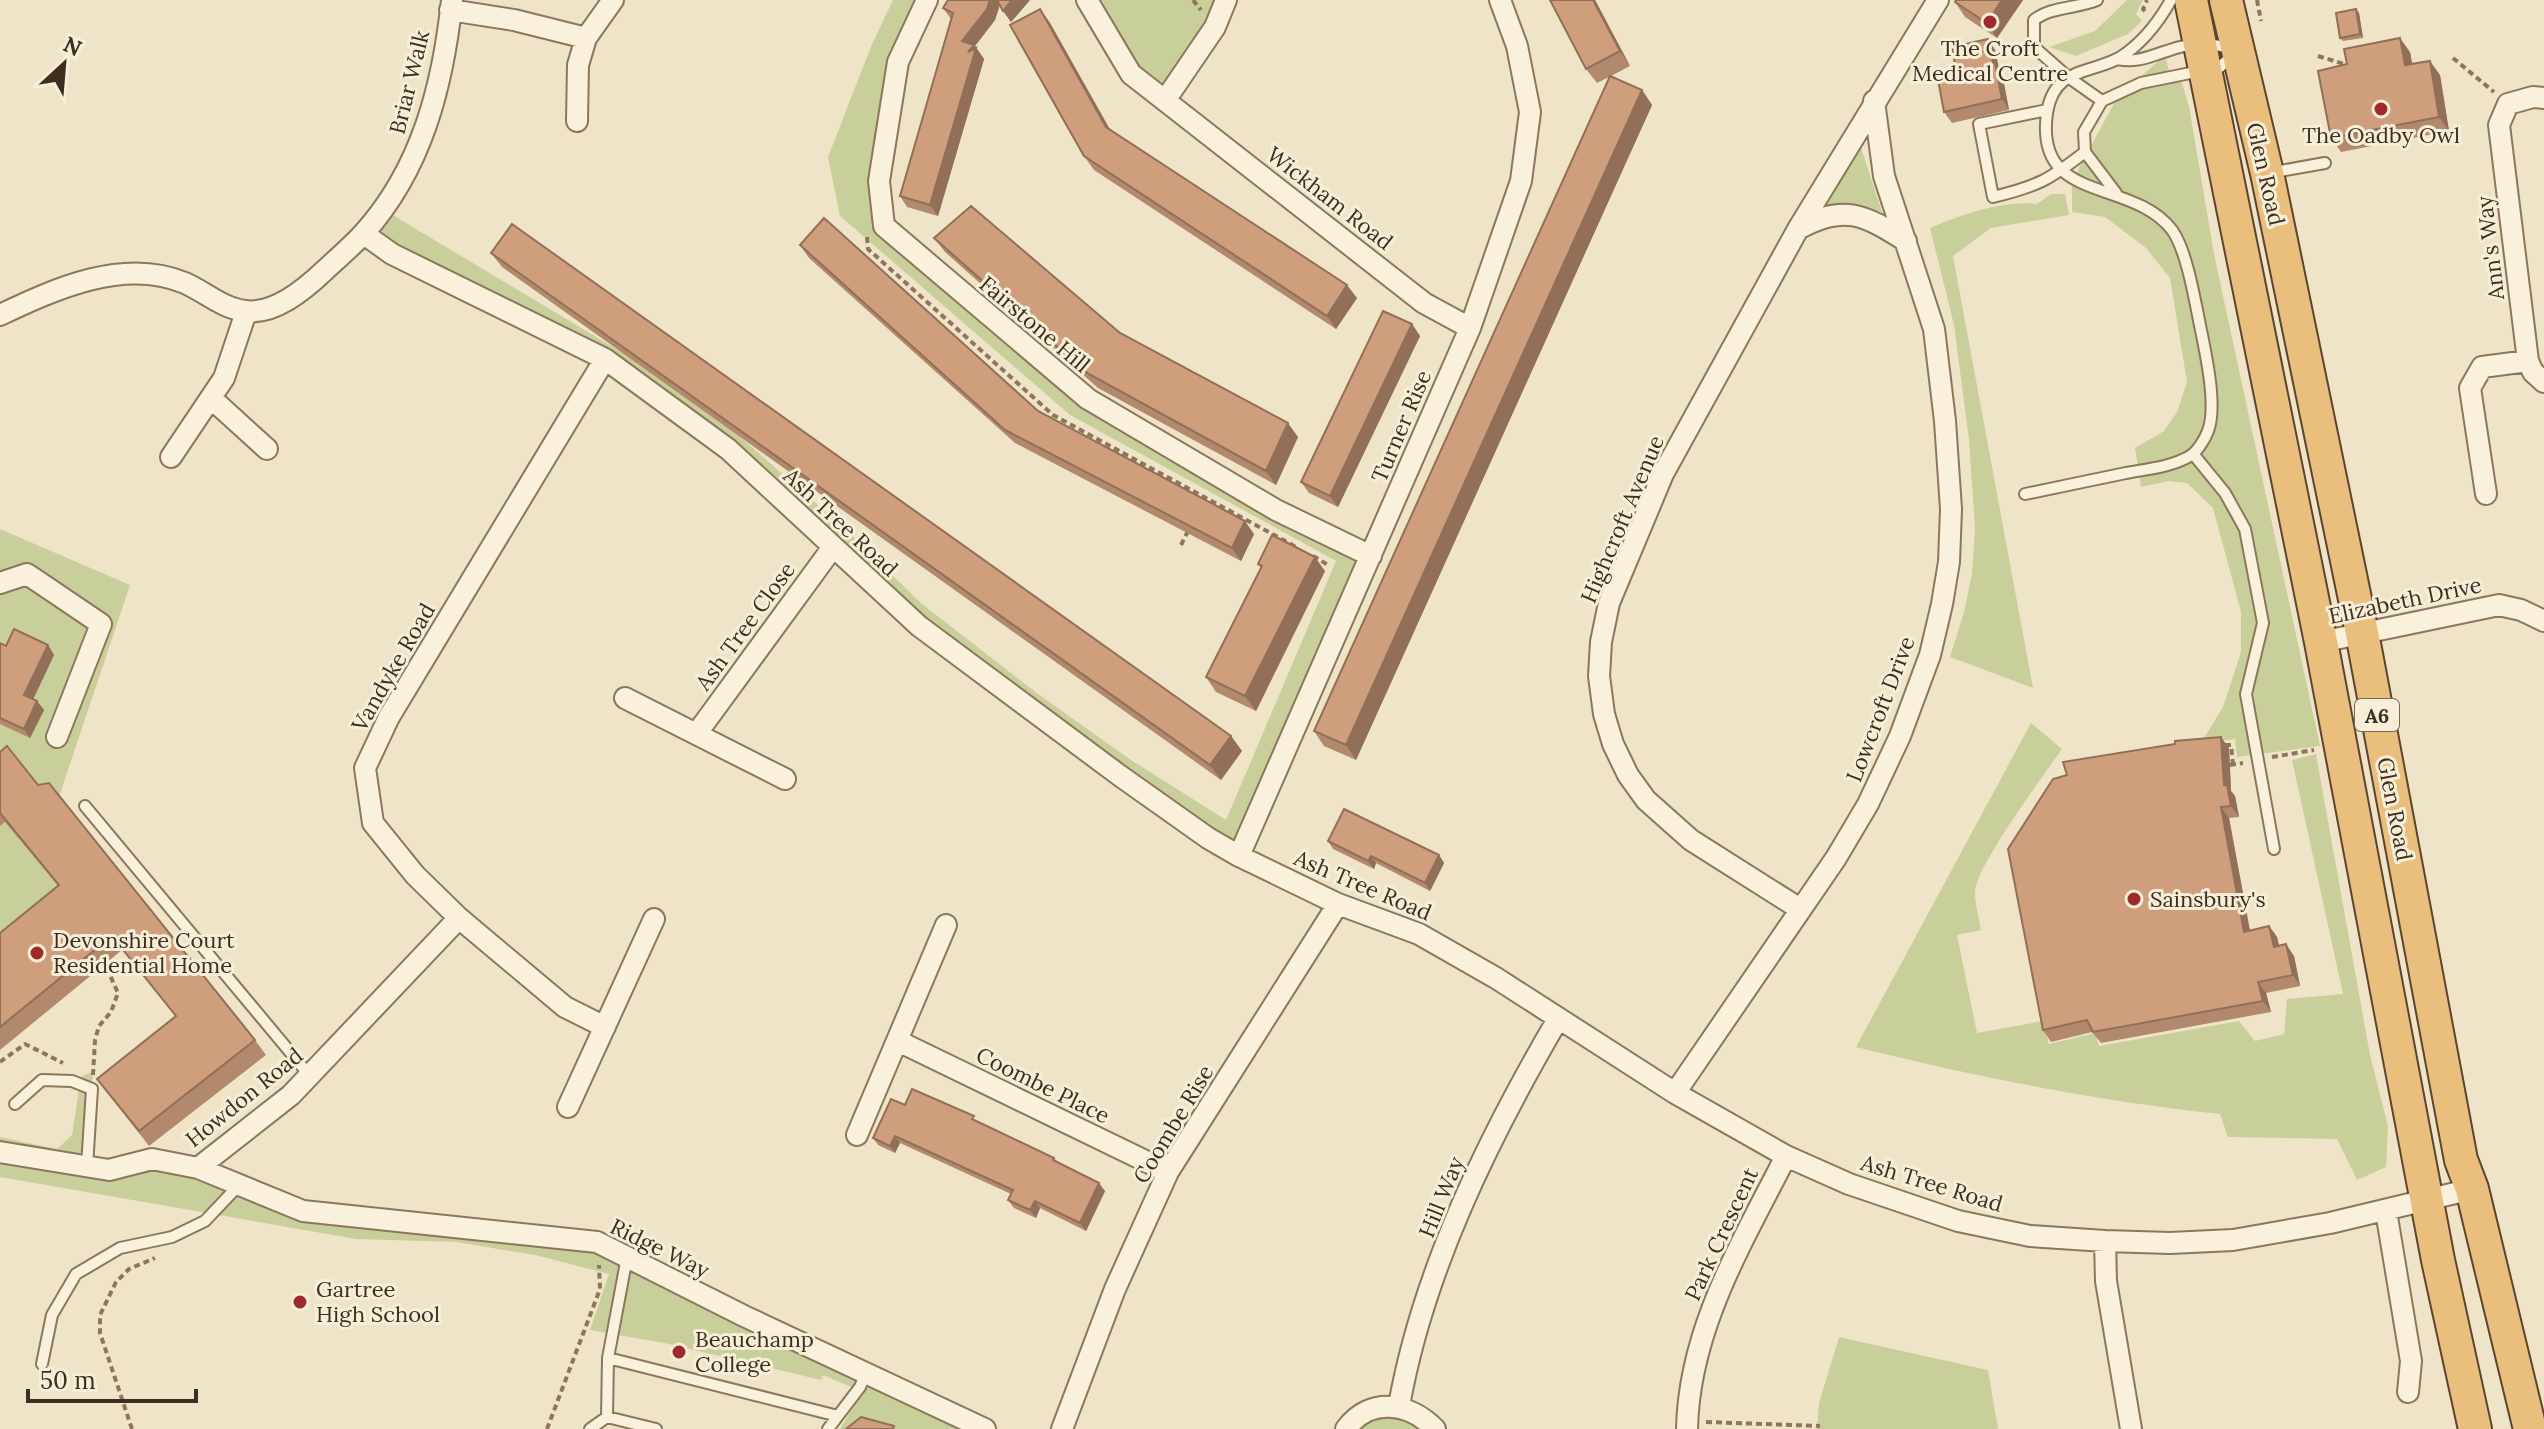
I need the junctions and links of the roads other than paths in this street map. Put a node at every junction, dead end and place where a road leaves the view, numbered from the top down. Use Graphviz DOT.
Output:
graph roads {
  1 [pos="613,0"];
  2 [pos="927,0"];
  3 [pos="1087,0"];
  4 [pos="1226,0"];
  5 [pos="1500,0"];
  6 [pos="1938,0"];
  7 [pos="2097,0"];
  8 [pos="2171,0"];
  9 [pos="2191,0"];
  10 [pos="2226,0"];
  11 [pos="451,5"];
  12 [pos="586,38"];
  13 [pos="2237,51"];
  14 [pos="2202,58"];
  15 [pos="2117,59"];
  16 [pos="2068,77"];
  17 [pos="2544,98"];
  18 [pos="1166,99"];
  19 [pos="1874,101"];
  20 [pos="2102,101"];
  21 [pos="2047,110"];
  22 [pos="577,121"];
  23 [pos="2085,152"];
  24 [pos="2325,163"];
  25 [pos="2061,171"];
  26 [pos="2267,173"];
  27 [pos="2117,194"];
  28 [pos="1798,229"];
  29 [pos="364,234"];
  30 [pos="1906,241"];
  31 [pos="246,312"];
  32 [pos="0,315"];
  33 [pos="1470,328"];
  34 [pos="605,359"];
  35 [pos="2528,361"];
  36 [pos="2544,382"];
  37 [pos="212,399"];
  38 [pos="267,449"];
  39 [pos="2194,455"];
  40 [pos="171,457"];
  41 [pos="2025,494"];
  42 [pos="2486,494"];
  43 [pos="833,547"];
  44 [pos="1371,556"];
  45 [pos="0,583"];
  46 [pos="2544,621"];
  47 [pos="2362,633"];
  48 [pos="2321,642"];
  49 [pos="625,698"];
  50 [pos="697,733"];
  51 [pos="57,737"];
  52 [pos="785,779"];
  53 [pos="85,806"];
  54 [pos="2274,849"];
  55 [pos="1239,856"];
  56 [pos="1338,904"];
  57 [pos="1800,909"];
  58 [pos="459,918"];
  59 [pos="654,919"];
  60 [pos="946,925"];
  61 [pos="1558,1019"];
  62 [pos="605,1027"];
  63 [pos="898,1041"];
  64 [pos="310,1076"];
  65 [pos="1675,1093"];
  66 [pos="15,1104"];
  67 [pos="568,1107"];
  68 [pos="857,1135"];
  69 [pos="0,1152"];
  70 [pos="1786,1156"];
  71 [pos="87,1166"];
  72 [pos="198,1168"];
  73 [pos="1168,1172"];
  74 [pos="240,1184"];
  75 [pos="2472,1189"];
  76 [pos="2427,1200"];
  77 [pos="2386,1211"];
  78 [pos="2105,1241"];
  79 [pos="627,1257"];
  80 [pos="608,1358"];
  81 [pos="42,1364"];
  82 [pos="866,1373"];
  83 [pos="2408,1392"];
  84 [pos="1399,1406"];
  85 [pos="838,1416"];
  86 [pos="607,1417"];
  87 [pos="1687,1425"];
  88 [pos="627,1426"];
  89 [pos="590,1429"];
  90 [pos="656,1429"];
  91 [pos="828,1429"];
  92 [pos="985,1429"];
  93 [pos="1062,1429"];
  94 [pos="1346,1429"];
  95 [pos="1435,1429"];
  96 [pos="2131,1429"];
  97 [pos="2475,1429"];
  98 [pos="2530,1429"];
  1 -- 12 [label="street"];
  2 -- 44 [label="street, Fairstone Hill"];
  3 -- 18 [label="street, Wickham Road"];
  4 -- 18 [label="street"];
  5 -- 33 [label="street, Turner Rise"];
  6 -- 19 [label="street, Highcroft Avenue"];
  7 -- 16 [label="lane"];
  8 -- 15 [label="lane"];
  9 -- 14 [label="highway, Glen Road / A6"];
  10 -- 13 [label="highway, Glen Road / A6"];
  11 -- 12 [label="street"];
  11 -- 29 [label="street, Briar Walk"];
  12 -- 22 [label="street"];
  13 -- 14 [label="lane"];
  13 -- 14 [label="lane"];
  13 -- 26 [label="highway, Glen Road / A6"];
  14 -- 15 [label="lane"];
  14 -- 20 [label="lane"];
  14 -- 48 [label="highway, Glen Road / A6"];
  15 -- 16 [label="lane"];
  16 -- 20 [label="lane"];
  16 -- 21 [label="lane"];
  17 -- 35 [label="street, Ann's Way"];
  18 -- 33 [label="street, Wickham Road"];
  19 -- 28 [label="street, Highcroft Avenue"];
  19 -- 30 [label="street, Lowcroft Drive"];
  20 -- 23 [label="lane"];
  21 -- 25 [label="lane"];
  21 -- 25 [label="lane"];
  23 -- 25 [label="lane"];
  23 -- 27 [label="lane"];
  24 -- 26 [label="lane"];
  25 -- 27 [label="lane"];
  26 -- 47 [label="highway, Glen Road / A6"];
  27 -- 39 [label="lane"];
  28 -- 30 [label="street"];
  28 -- 57 [label="street, Highcroft Avenue"];
  29 -- 31 [label="street, Briar Walk"];
  29 -- 34 [label="street, Ash Tree Road"];
  30 -- 57 [label="street, Lowcroft Drive"];
  31 -- 32 [label="street"];
  31 -- 37 [label="street"];
  33 -- 44 [label="street, Turner Rise"];
  34 -- 43 [label="street, Ash Tree Road"];
  34 -- 58 [label="street, Vandyke Road"];
  35 -- 36 [label="street"];
  35 -- 42 [label="street"];
  37 -- 38 [label="street"];
  37 -- 40 [label="street"];
  39 -- 41 [label="lane"];
  39 -- 54 [label="lane"];
  43 -- 50 [label="street, Ash Tree Close"];
  43 -- 55 [label="street, Ash Tree Road"];
  44 -- 55 [label="street, Turner Rise"];
  45 -- 51 [label="street"];
  46 -- 47 [label="street, Elizabeth Drive"];
  47 -- 48 [label="street, Elizabeth Drive"];
  47 -- 75 [label="highway, Glen Road / A6"];
  48 -- 76 [label="highway, Glen Road / A6"];
  49 -- 50 [label="street"];
  50 -- 52 [label="street"];
  53 -- 64 [label="lane"];
  55 -- 56 [label="street, Ash Tree Road"];
  56 -- 61 [label="street, Ash Tree Road"];
  56 -- 73 [label="street, Coombe Rise"];
  57 -- 65 [label="street, Lowcroft Drive"];
  58 -- 62 [label="street, Vandyke Road"];
  58 -- 64 [label="street, Howdon Road"];
  59 -- 62 [label="street"];
  60 -- 63 [label="street"];
  61 -- 65 [label="street, Ash Tree Road"];
  61 -- 84 [label="street, Hill Way"];
  62 -- 67 [label="street"];
  63 -- 68 [label="street"];
  63 -- 73 [label="street, Coombe Place"];
  64 -- 72 [label="street, Howdon Road"];
  65 -- 70 [label="street, Ash Tree Road"];
  66 -- 71 [label="lane"];
  69 -- 71 [label="street, Howdon Road"];
  70 -- 78 [label="street, Ash Tree Road"];
  70 -- 87 [label="street, Park Crescent"];
  71 -- 72 [label="street, Howdon Road"];
  72 -- 74 [label="street, Ridge Way"];
  73 -- 93 [label="street, Coombe Rise"];
  74 -- 79 [label="street, Ridge Way"];
  74 -- 81 [label="lane"];
  75 -- 76 [label="street, Ash Tree Road"];
  75 -- 98 [label="highway, Glen Road / A6"];
  76 -- 77 [label="street, Ash Tree Road"];
  76 -- 97 [label="highway, Glen Road / A6"];
  77 -- 78 [label="street, Ash Tree Road"];
  77 -- 83 [label="street"];
  78 -- 96 [label="street"];
  79 -- 80 [label="lane"];
  79 -- 82 [label="street, Ridge Way"];
  80 -- 85 [label="lane"];
  80 -- 86 [label="lane"];
  82 -- 85 [label="lane"];
  82 -- 92 [label="street, Ridge Way"];
  84 -- 94 [label="street"];
  84 -- 95 [label="street"];
  85 -- 91 [label="lane"];
  86 -- 88 [label="lane"];
  86 -- 89 [label="lane"];
  88 -- 90 [label="lane"];
}
